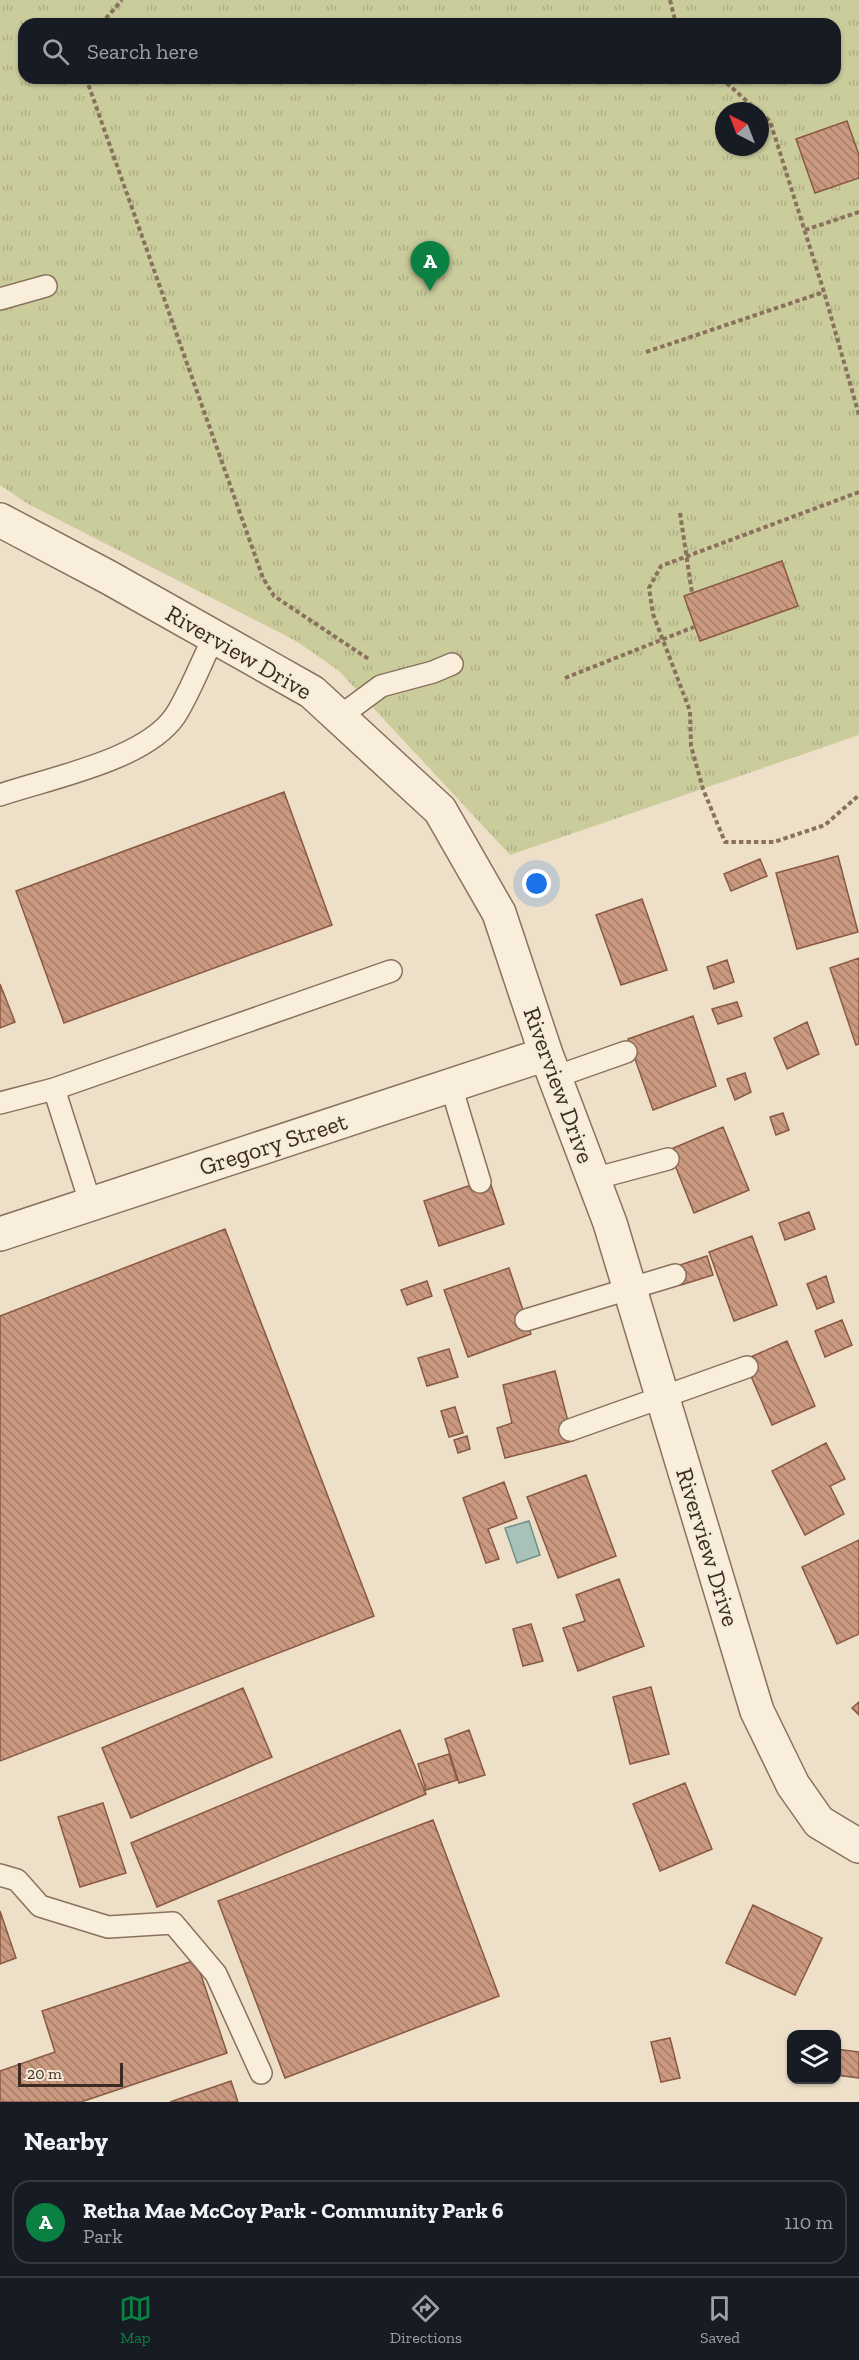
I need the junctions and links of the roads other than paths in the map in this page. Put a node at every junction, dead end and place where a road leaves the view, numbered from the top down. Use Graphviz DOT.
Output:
graph roads {
  1 [pos="46,286"];
  2 [pos="0,298"];
  3 [pos="0,520"];
  4 [pos="214,637"];
  5 [pos="452,664"];
  6 [pos="339,717"];
  7 [pos="0,795"];
  8 [pos="391,971"];
  9 [pos="626,1052"];
  10 [pos="551,1065"];
  11 [pos="451,1086"];
  12 [pos="54,1089"];
  13 [pos="0,1103"];
  14 [pos="668,1159"];
  15 [pos="593,1179"];
  16 [pos="480,1182"];
  17 [pos="91,1205"];
  18 [pos="0,1234"];
  19 [pos="675,1275"];
  20 [pos="629,1287"];
  21 [pos="526,1320"];
  22 [pos="747,1367"];
  23 [pos="662,1396"];
  24 [pos="570,1430"];
  25 [pos="859,1846"];
  26 [pos="0,1875"];
  27 [pos="261,2073"];
  1 -- 2 [label="lane"];
  3 -- 4 [label="street, Riverview Drive"];
  4 -- 6 [label="street, Riverview Drive"];
  4 -- 7 [label="lane"];
  5 -- 6 [label="lane"];
  6 -- 10 [label="street, Riverview Drive"];
  8 -- 12 [label="lane"];
  9 -- 10 [label="lane"];
  10 -- 11 [label="street, Gregory Street"];
  10 -- 15 [label="street, Riverview Drive"];
  11 -- 16 [label="lane"];
  11 -- 17 [label="street, Gregory Street"];
  12 -- 13 [label="lane"];
  12 -- 17 [label="lane"];
  14 -- 15 [label="lane"];
  15 -- 20 [label="street, Riverview Drive"];
  17 -- 18 [label="street, Gregory Street"];
  19 -- 20 [label="lane"];
  20 -- 21 [label="lane"];
  20 -- 23 [label="street, Riverview Drive"];
  22 -- 23 [label="lane"];
  23 -- 24 [label="lane"];
  23 -- 25 [label="street, Riverview Drive"];
  26 -- 27 [label="lane"];
}
